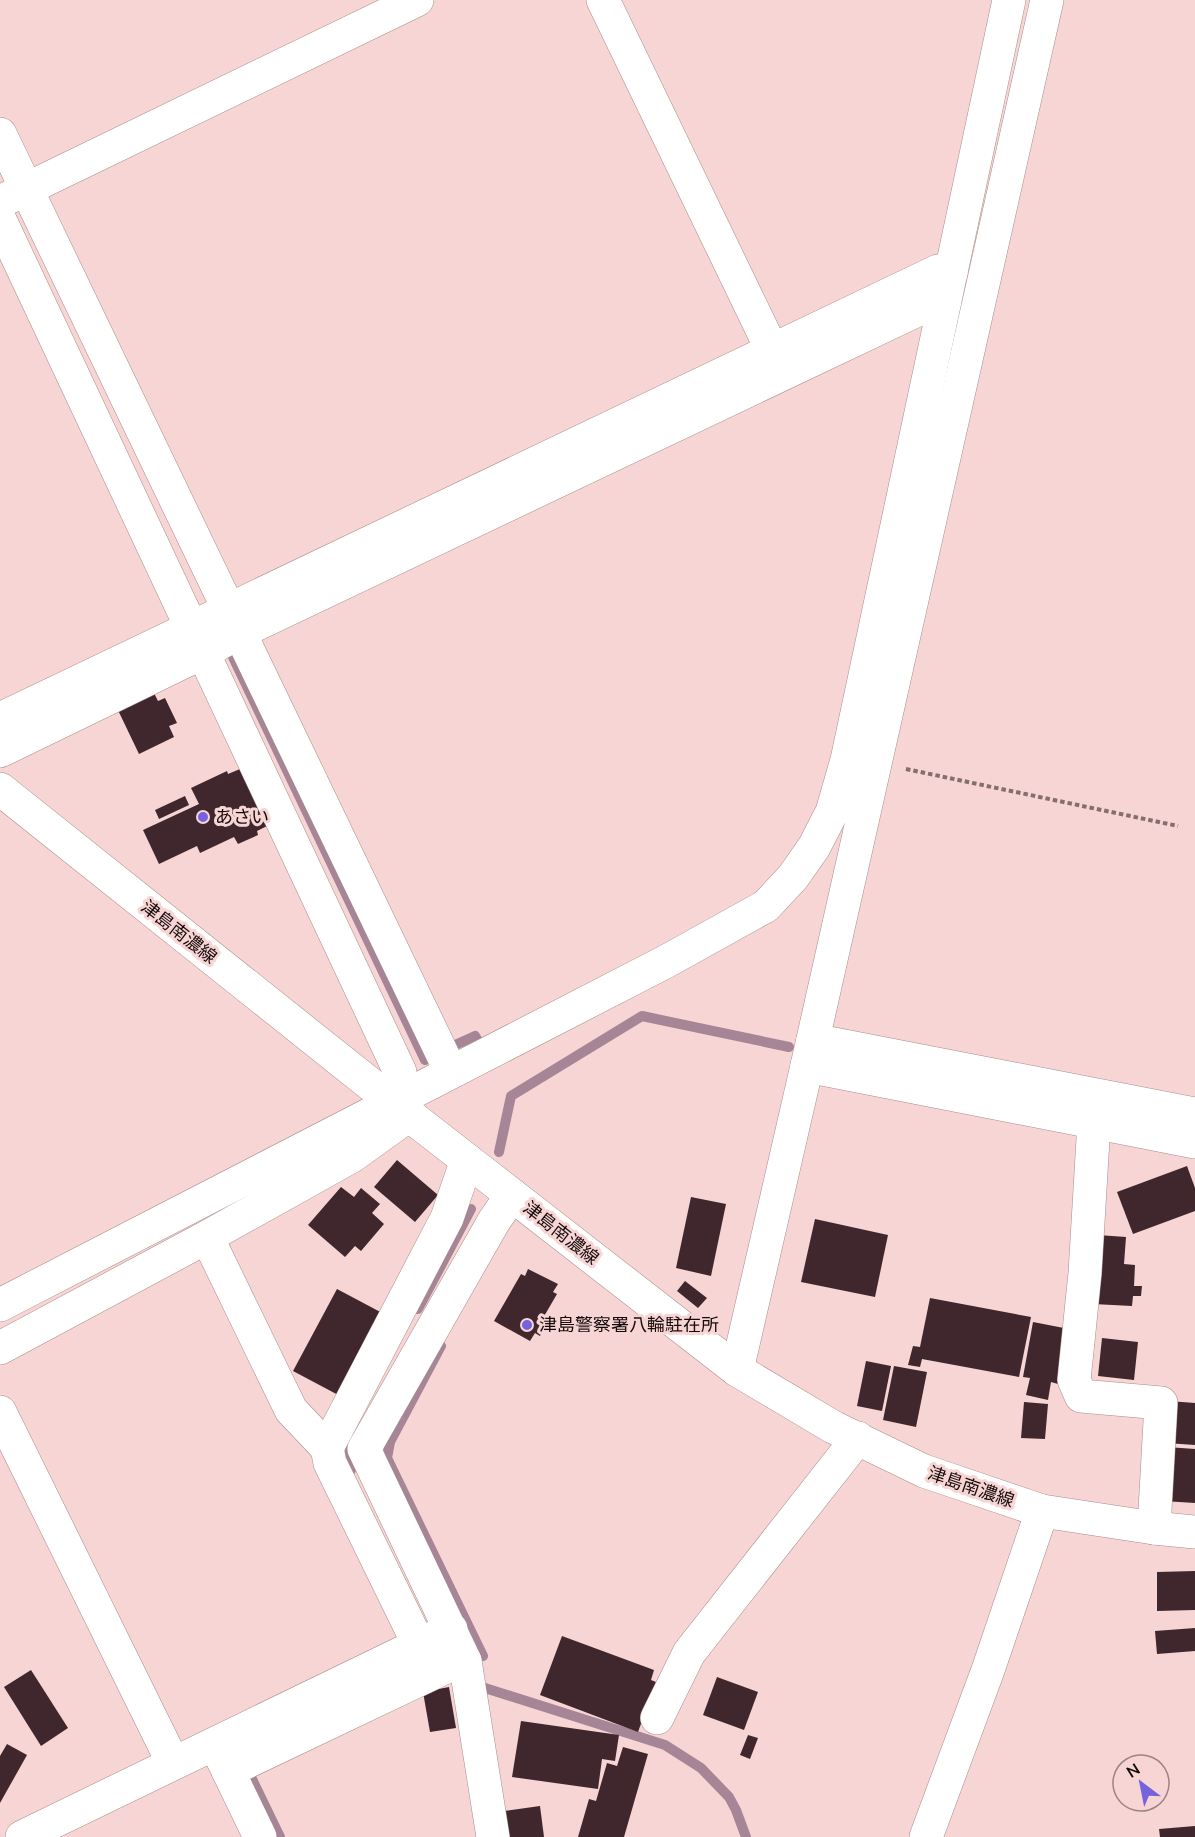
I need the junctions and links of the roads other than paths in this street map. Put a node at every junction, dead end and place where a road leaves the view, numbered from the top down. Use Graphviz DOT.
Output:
graph roads {
  1 [pos="417,0"];
  2 [pos="603,0"];
  3 [pos="1009,0"];
  4 [pos="1047,0"];
  5 [pos="0,134"];
  6 [pos="13,195"];
  7 [pos="0,220"];
  8 [pos="951,273"];
  9 [pos="944,304"];
  10 [pos="772,350"];
  11 [pos="233,621"];
  12 [pos="198,639"];
  13 [pos="0,718"];
  14 [pos="0,751"];
  15 [pos="0,789"];
  16 [pos="810,1053"];
  17 [pos="451,1072"];
  18 [pos="401,1108"];
  19 [pos="1195,1114"];
  20 [pos="1094,1122"];
  21 [pos="1195,1142"];
  22 [pos="467,1160"];
  23 [pos="512,1195"];
  24 [pos="207,1237"];
  25 [pos="0,1305"];
  26 [pos="0,1348"];
  27 [pos="737,1370"];
  28 [pos="0,1412"];
  29 [pos="858,1438"];
  30 [pos="327,1448"];
  31 [pos="1042,1511"];
  32 [pos="1154,1528"];
  33 [pos="1195,1532"];
  34 [pos="451,1629"];
  35 [pos="419,1645"];
  36 [pos="465,1661"];
  37 [pos="657,1718"];
  38 [pos="258,1739"];
  39 [pos="221,1757"];
  40 [pos="173,1763"];
  41 [pos="22,1837"];
  42 [pos="260,1837"];
  43 [pos="494,1837"];
  44 [pos="926,1837"];
  1 -- 6 [label="street"];
  2 -- 10 [label="street"];
  3 -- 8 [label="street"];
  4 -- 16 [label="street"];
  5 -- 6 [label="street"];
  6 -- 11 [label="street"];
  7 -- 12 [label="street"];
  8 -- 9 [label="street"];
  8 -- 10 [label="street"];
  9 -- 11 [label="street"];
  9 -- 17 [label="street"];
  10 -- 11 [label="street"];
  11 -- 12 [label="street"];
  11 -- 17 [label="street"];
  12 -- 13 [label="street"];
  12 -- 14 [label="street"];
  12 -- 18 [label="street"];
  15 -- 18 [label="street, 津島南濃線"];
  16 -- 19 [label="street"];
  16 -- 20 [label="street"];
  16 -- 27 [label="street"];
  17 -- 18 [label="street"];
  18 -- 22 [label="street, 津島南濃線"];
  18 -- 24 [label="street"];
  18 -- 25 [label="street"];
  20 -- 21 [label="street"];
  20 -- 32 [label="street"];
  22 -- 23 [label="street, 津島南濃線"];
  22 -- 30 [label="street"];
  23 -- 27 [label="street, 津島南濃線"];
  23 -- 34 [label="street"];
  24 -- 26 [label="street"];
  24 -- 30 [label="street"];
  27 -- 29 [label="street, 津島南濃線"];
  28 -- 40 [label="street"];
  29 -- 31 [label="street, 津島南濃線"];
  29 -- 37 [label="street"];
  30 -- 35 [label="street"];
  31 -- 32 [label="street, 津島南濃線"];
  31 -- 44 [label="street"];
  32 -- 33 [label="street, 津島南濃線"];
  34 -- 35 [label="street"];
  34 -- 36 [label="street"];
  35 -- 38 [label="street"];
  36 -- 38 [label="street"];
  36 -- 43 [label="street"];
  38 -- 39 [label="street"];
  39 -- 40 [label="street"];
  39 -- 42 [label="street"];
  40 -- 41 [label="street"];
}
